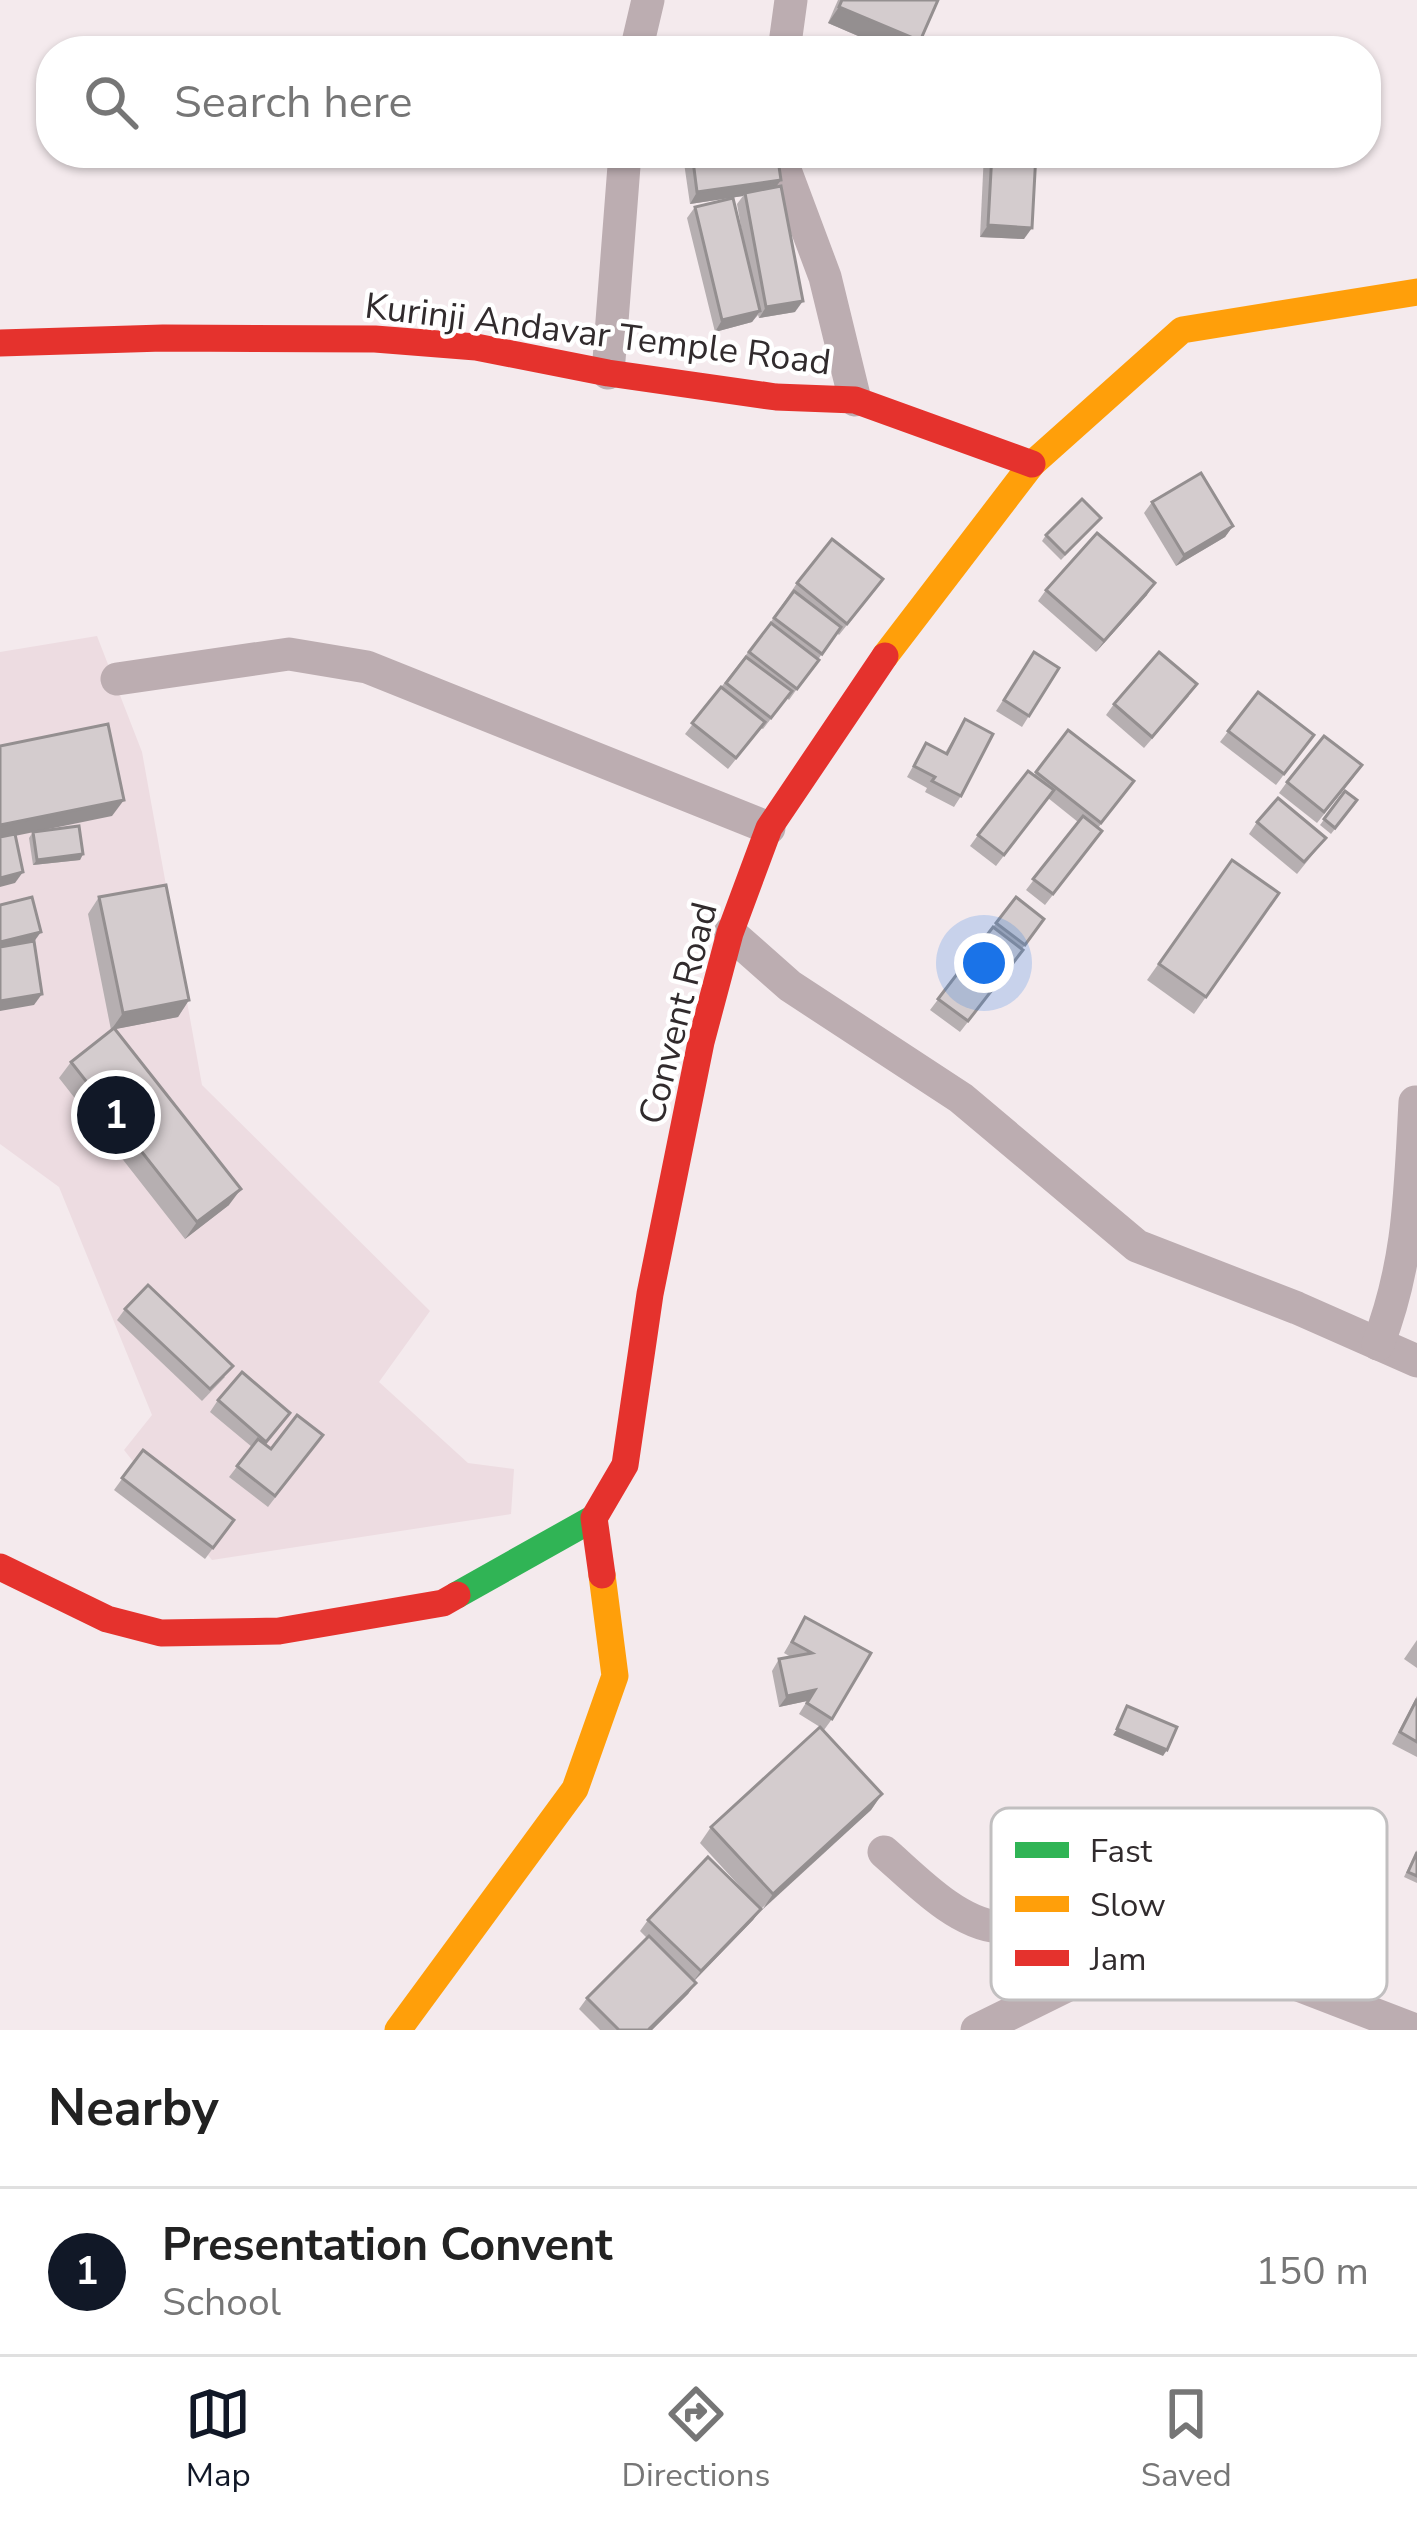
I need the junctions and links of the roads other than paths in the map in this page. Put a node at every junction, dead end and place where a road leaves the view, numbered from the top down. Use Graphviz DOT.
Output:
graph roads {
  1 [pos="648,0"];
  2 [pos="790,0"];
  3 [pos="640,36"];
  4 [pos="786,36"];
  5 [pos="624,168"];
  6 [pos="784,168"];
  7 [pos="1417,292"];
  8 [pos="0,343"];
  9 [pos="608,373"];
  10 [pos="855,400"];
  11 [pos="1032,464"];
  12 [pos="117,679"];
  13 [pos="769,828"];
  14 [pos="730,933"];
  15 [pos="1415,1102"];
  16 [pos="1378,1344"];
  17 [pos="1417,1361"];
  18 [pos="594,1518"];
  19 [pos="0,1567"];
  20 [pos="884,1852"];
  21 [pos="991,1926"];
  22 [pos="1038,2000"];
  23 [pos="1336,2000"];
  24 [pos="398,2030"];
  25 [pos="977,2030"];
  26 [pos="1414,2030"];
  1 -- 3 [label="street"];
  2 -- 4 [label="street"];
  5 -- 9 [label="street"];
  6 -- 10 [label="street"];
  7 -- 11 [label="main road, Convent Road"];
  8 -- 9 [label="main road, Kurinji Andavar Temple Road"];
  9 -- 10 [label="main road, Kurinji Andavar Temple Road"];
  10 -- 11 [label="main road, Kurinji Andavar Temple Road"];
  11 -- 13 [label="main road, Convent Road"];
  12 -- 13 [label="street"];
  13 -- 14 [label="main road, Convent Road"];
  14 -- 16 [label="street"];
  14 -- 18 [label="main road, Convent Road"];
  15 -- 16 [label="street"];
  16 -- 17 [label="street"];
  18 -- 19 [label="main road"];
  18 -- 24 [label="main road"];
  20 -- 21 [label="street"];
  22 -- 25 [label="street"];
  23 -- 26 [label="street"];
}
